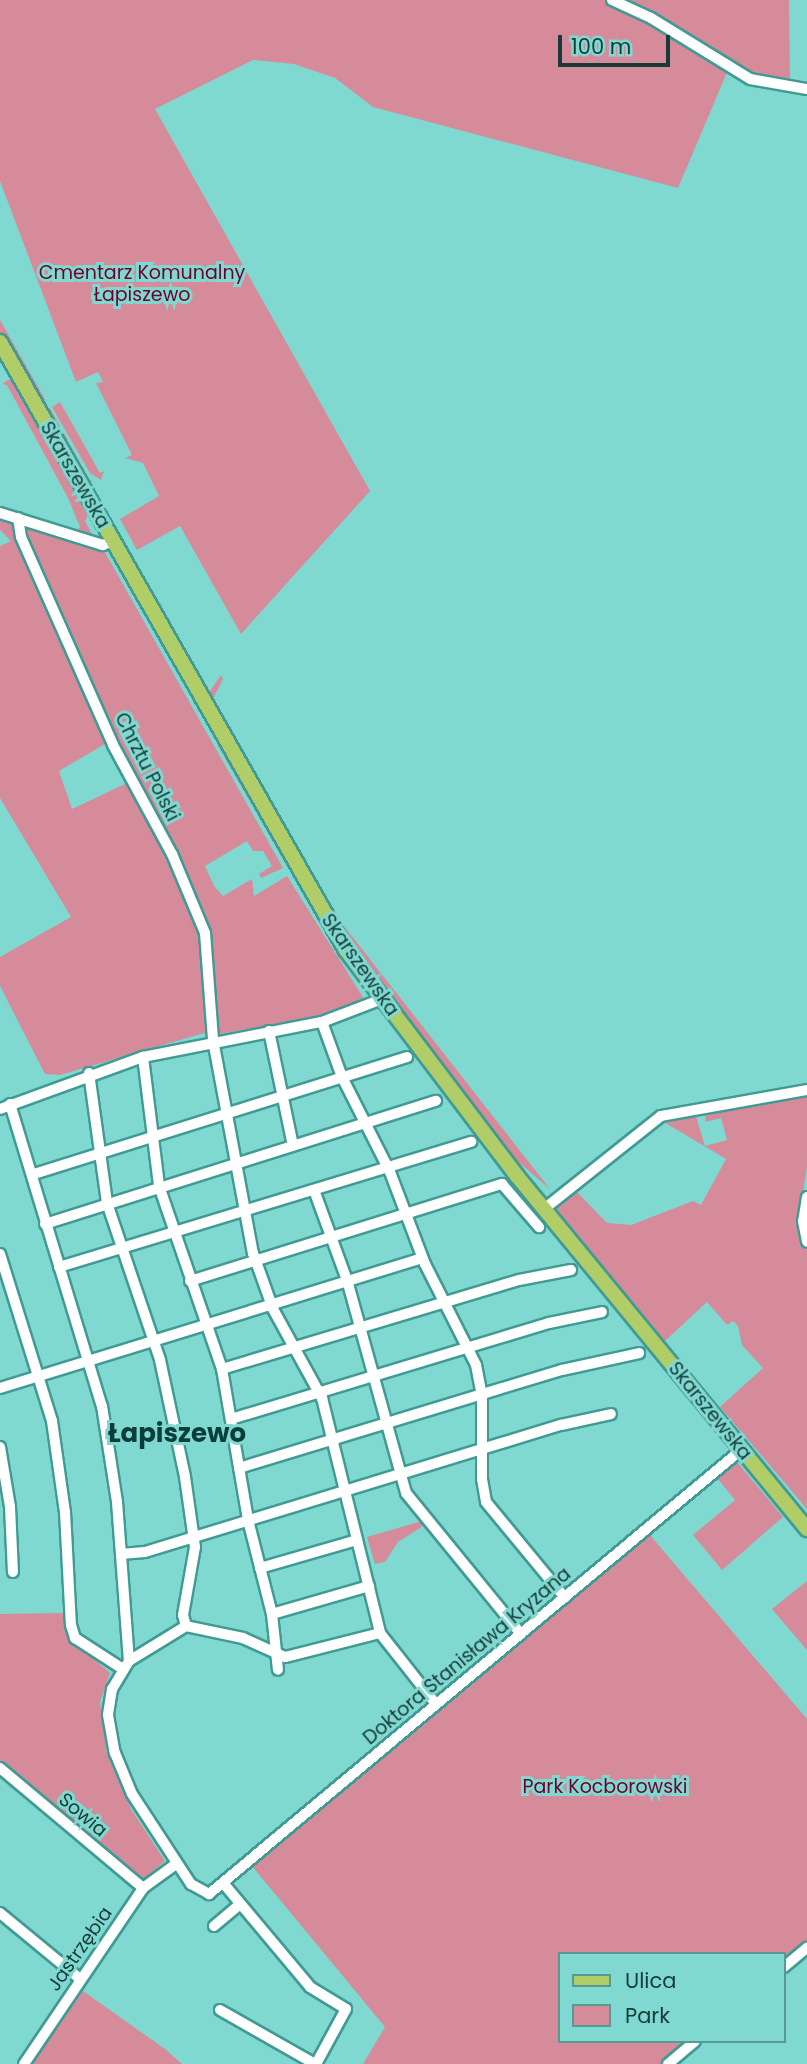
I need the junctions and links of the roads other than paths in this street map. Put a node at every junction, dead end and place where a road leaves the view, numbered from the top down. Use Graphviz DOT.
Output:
graph roads {
  1 [pos="612,0"];
  2 [pos="807,89"];
  3 [pos="0,342"];
  4 [pos="0,513"];
  5 [pos="18,518"];
  6 [pos="112,541"];
  7 [pos="382,999"];
  8 [pos="322,1022"];
  9 [pos="269,1031"];
  10 [pos="213,1040"];
  11 [pos="143,1057"];
  12 [pos="407,1057"];
  13 [pos="89,1073"];
  14 [pos="342,1077"];
  15 [pos="807,1090"];
  16 [pos="283,1096"];
  17 [pos="436,1101"];
  18 [pos="5,1107"];
  19 [pos="226,1114"];
  20 [pos="366,1122"];
  21 [pos="152,1137"];
  22 [pos="471,1142"];
  23 [pos="293,1146"];
  24 [pos="100,1154"];
  25 [pos="235,1163"];
  26 [pos="387,1166"];
  27 [pos="34,1174"];
  28 [pos="159,1186"];
  29 [pos="314,1190"];
  30 [pos="807,1197"];
  31 [pos="107,1203"];
  32 [pos="544,1209"];
  33 [pos="244,1210"];
  34 [pos="404,1211"];
  35 [pos="44,1224"];
  36 [pos="538,1227"];
  37 [pos="172,1235"];
  38 [pos="331,1235"];
  39 [pos="807,1242"];
  40 [pos="120,1249"];
  41 [pos="0,1255"];
  42 [pos="422,1258"];
  43 [pos="254,1259"];
  44 [pos="59,1266"];
  45 [pos="571,1270"];
  46 [pos="347,1280"];
  47 [pos="190,1281"];
  48 [pos="446,1302"];
  49 [pos="271,1304"];
  50 [pos="602,1312"];
  51 [pos="206,1325"];
  52 [pos="360,1328"];
  53 [pos="154,1339"];
  54 [pos="469,1347"];
  55 [pos="295,1348"];
  56 [pos="639,1353"];
  57 [pos="90,1359"];
  58 [pos="222,1369"];
  59 [pos="40,1375"];
  60 [pos="374,1375"];
  61 [pos="0,1388"];
  62 [pos="319,1392"];
  63 [pos="482,1395"];
  64 [pos="611,1414"];
  65 [pos="231,1419"];
  66 [pos="386,1424"];
  67 [pos="333,1440"];
  68 [pos="482,1449"];
  69 [pos="741,1450"];
  70 [pos="1,1452"];
  71 [pos="239,1468"];
  72 [pos="399,1473"];
  73 [pos="345,1491"];
  74 [pos="5,1507"];
  75 [pos="248,1520"];
  76 [pos="807,1529"];
  77 [pos="194,1537"];
  78 [pos="357,1540"];
  79 [pos="121,1554"];
  80 [pos="0,1563"];
  81 [pos="260,1569"];
  82 [pos="369,1586"];
  83 [pos="565,1598"];
  84 [pos="272,1614"];
  85 [pos="186,1626"];
  86 [pos="380,1633"];
  87 [pos="521,1634"];
  88 [pos="276,1655"];
  89 [pos="126,1665"];
  90 [pos="278,1670"];
  91 [pos="436,1704"];
  92 [pos="0,1768"];
  93 [pos="176,1864"];
  94 [pos="220,1887"];
  95 [pos="143,1888"];
  96 [pos="240,1904"];
  97 [pos="0,1913"];
  98 [pos="214,1926"];
  99 [pos="807,1948"];
  100 [pos="786,1965"];
  101 [pos="80,1979"];
  102 [pos="219,2010"];
  103 [pos="693,2043"];
  104 [pos="23,2064"];
  105 [pos="316,2064"];
  106 [pos="668,2064"];
  1 -- 2 [label="street"];
  3 -- 6 [label="main road, Skarszewska"];
  4 -- 5 [label="street"];
  5 -- 6 [label="street"];
  5 -- 10 [label="street, Chrztu Polski"];
  6 -- 7 [label="main road, Skarszewska"];
  7 -- 8 [label="street"];
  7 -- 32 [label="main road, Skarszewska"];
  8 -- 9 [label="street"];
  8 -- 14 [label="street"];
  9 -- 10 [label="street"];
  9 -- 16 [label="street"];
  10 -- 11 [label="street"];
  10 -- 19 [label="street, Chrztu Polski"];
  11 -- 13 [label="street"];
  11 -- 21 [label="street"];
  12 -- 14 [label="street"];
  13 -- 18 [label="street"];
  13 -- 24 [label="street"];
  14 -- 16 [label="street"];
  14 -- 20 [label="street"];
  15 -- 32 [label="street"];
  16 -- 19 [label="street"];
  16 -- 23 [label="street"];
  17 -- 20 [label="street"];
  18 -- 27 [label="street"];
  19 -- 21 [label="street"];
  19 -- 25 [label="street, Chrztu Polski"];
  20 -- 23 [label="street"];
  20 -- 26 [label="street"];
  21 -- 24 [label="street"];
  21 -- 28 [label="street"];
  22 -- 26 [label="street"];
  23 -- 25 [label="street"];
  24 -- 27 [label="street"];
  24 -- 31 [label="street"];
  25 -- 28 [label="street"];
  25 -- 33 [label="street, Chrztu Polski"];
  26 -- 29 [label="street"];
  26 -- 34 [label="street"];
  27 -- 35 [label="street"];
  28 -- 31 [label="street"];
  28 -- 37 [label="street"];
  29 -- 33 [label="street"];
  29 -- 38 [label="street"];
  30 -- 39 [label="street"];
  31 -- 35 [label="street"];
  31 -- 40 [label="street"];
  32 -- 69 [label="main road, Skarszewska"];
  33 -- 37 [label="street"];
  33 -- 43 [label="street, Chrztu Polski"];
  34 -- 36 [label="street"];
  34 -- 38 [label="street"];
  34 -- 42 [label="street"];
  35 -- 44 [label="street"];
  37 -- 40 [label="street"];
  37 -- 47 [label="street"];
  38 -- 43 [label="street"];
  38 -- 46 [label="street"];
  40 -- 44 [label="street"];
  40 -- 53 [label="street"];
  41 -- 59 [label="street"];
  42 -- 46 [label="street"];
  42 -- 48 [label="street"];
  43 -- 47 [label="street"];
  43 -- 49 [label="street, Chrztu Polski"];
  44 -- 57 [label="street"];
  45 -- 48 [label="street"];
  46 -- 49 [label="street"];
  46 -- 52 [label="street"];
  47 -- 51 [label="street"];
  48 -- 52 [label="street"];
  48 -- 54 [label="street"];
  49 -- 51 [label="street"];
  49 -- 55 [label="street, Chrztu Polski"];
  50 -- 54 [label="street"];
  51 -- 53 [label="street"];
  51 -- 58 [label="street"];
  52 -- 55 [label="street"];
  52 -- 60 [label="street"];
  53 -- 57 [label="street"];
  53 -- 77 [label="street"];
  54 -- 60 [label="street"];
  54 -- 63 [label="street"];
  55 -- 58 [label="street"];
  55 -- 62 [label="street, Chrztu Polski"];
  56 -- 63 [label="street"];
  57 -- 59 [label="street"];
  57 -- 79 [label="street"];
  58 -- 65 [label="street"];
  59 -- 61 [label="street"];
  59 -- 89 [label="street"];
  60 -- 62 [label="street"];
  60 -- 66 [label="street"];
  62 -- 65 [label="street"];
  62 -- 67 [label="street, Chrztu Polski"];
  63 -- 66 [label="street"];
  63 -- 68 [label="street"];
  64 -- 68 [label="street"];
  65 -- 71 [label="street"];
  66 -- 67 [label="street"];
  66 -- 72 [label="street"];
  67 -- 71 [label="street"];
  67 -- 73 [label="street, Chrztu Polski"];
  68 -- 72 [label="street"];
  68 -- 83 [label="street"];
  69 -- 76 [label="main road, Skarszewska"];
  69 -- 83 [label="street, Doktora Stanisława Kryzana"];
  70 -- 74 [label="street"];
  71 -- 75 [label="street"];
  72 -- 73 [label="street"];
  72 -- 87 [label="street"];
  73 -- 75 [label="street"];
  73 -- 78 [label="street, Chrztu Polski"];
  74 -- 80 [label="street"];
  75 -- 77 [label="street"];
  75 -- 81 [label="street"];
  77 -- 79 [label="street"];
  77 -- 85 [label="street"];
  78 -- 81 [label="street"];
  78 -- 82 [label="street, Chrztu Polski"];
  79 -- 89 [label="street"];
  81 -- 84 [label="street"];
  82 -- 84 [label="street"];
  82 -- 86 [label="street, Chrztu Polski"];
  83 -- 87 [label="street, Doktora Stanisława Kryzana"];
  84 -- 88 [label="street"];
  85 -- 88 [label="street"];
  85 -- 89 [label="street"];
  86 -- 88 [label="street"];
  86 -- 91 [label="street"];
  87 -- 91 [label="street, Doktora Stanisława Kryzana"];
  88 -- 90 [label="street"];
  89 -- 93 [label="street"];
  91 -- 94 [label="street, Doktora Stanisława Kryzana"];
  92 -- 95 [label="street, Sowia"];
  93 -- 94 [label="street"];
  93 -- 95 [label="street, Jastrzębia"];
  94 -- 96 [label="street"];
  95 -- 101 [label="street, Jastrzębia"];
  96 -- 98 [label="street"];
  96 -- 105 [label="street"];
  97 -- 101 [label="street"];
  99 -- 100 [label="street"];
  101 -- 104 [label="street, Jastrzębia"];
  102 -- 105 [label="street"];
  103 -- 106 [label="street"];
}
